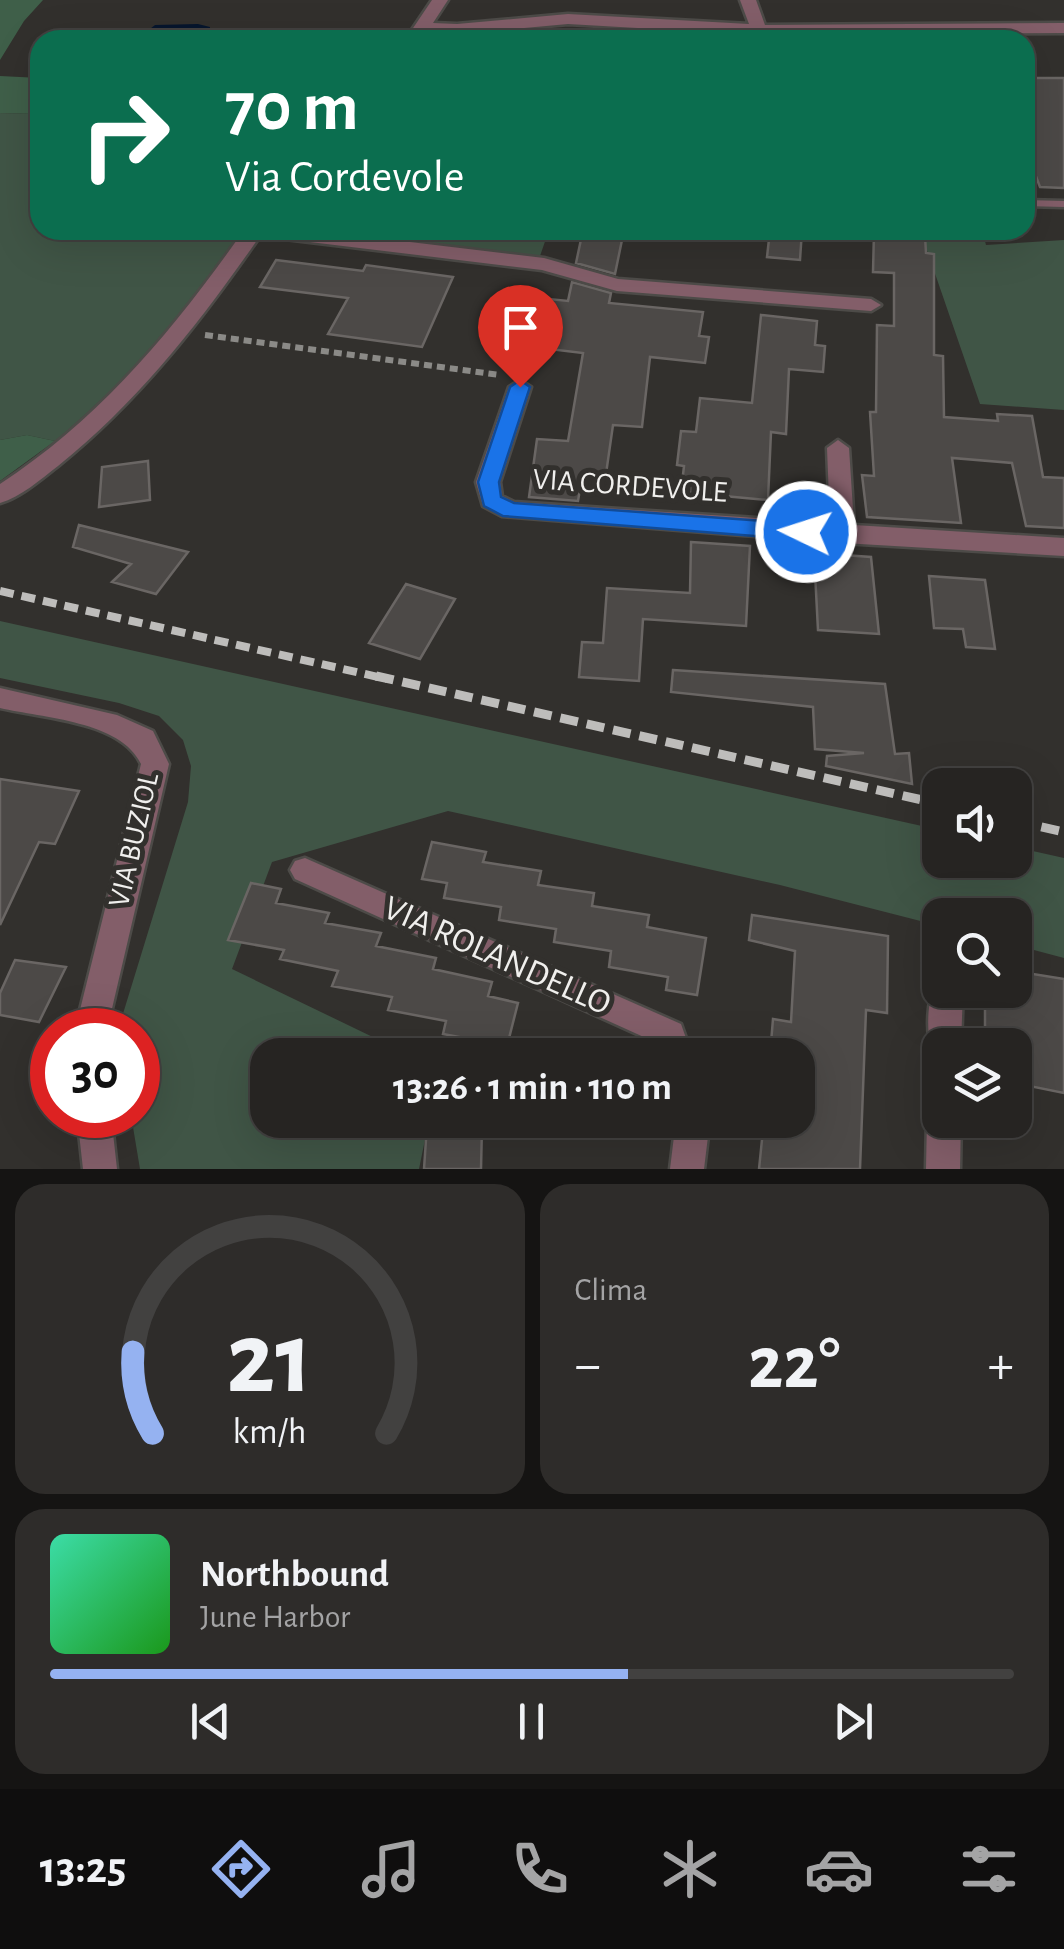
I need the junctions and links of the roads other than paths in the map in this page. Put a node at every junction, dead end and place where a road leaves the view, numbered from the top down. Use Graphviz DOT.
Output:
graph roads {
  1 [pos="440,0"];
  2 [pos="748,0"];
  3 [pos="1064,28"];
  4 [pos="421,30"];
  5 [pos="457,30"];
  6 [pos="759,30"];
  7 [pos="1031,30"];
  8 [pos="1035,203"];
  9 [pos="1064,204"];
  10 [pos="250,240"];
  11 [pos="342,240"];
  12 [pos="871,305"];
  13 [pos="520,387"];
  14 [pos="838,448"];
  15 [pos="0,495"];
  16 [pos="843,534"];
  17 [pos="1064,547"];
  18 [pos="0,698"];
  19 [pos="305,870"];
  20 [pos="95,1008"];
  21 [pos="671,1038"];
  22 [pos="97,1138"];
  23 [pos="691,1138"];
  24 [pos="944,1138"];
  25 [pos="100,1169"];
  26 [pos="687,1169"];
  27 [pos="943,1169"];
  1 -- 4 [label="street"];
  2 -- 6 [label="street"];
  3 -- 7 [label="street"];
  5 -- 6 [label="street"];
  8 -- 9 [label="lane"];
  10 -- 15 [label="street"];
  11 -- 12 [label="street"];
  13 -- 16 [label="street, VIA CORDEVOLE"];
  14 -- 16 [label="street"];
  16 -- 17 [label="street, VIA CORDEVOLE"];
  18 -- 20 [label="street, VIA BUZIOL"];
  19 -- 21 [label="street, VIA ROLANDELLO"];
  22 -- 25 [label="street"];
  23 -- 26 [label="street"];
  24 -- 27 [label="street"];
}
